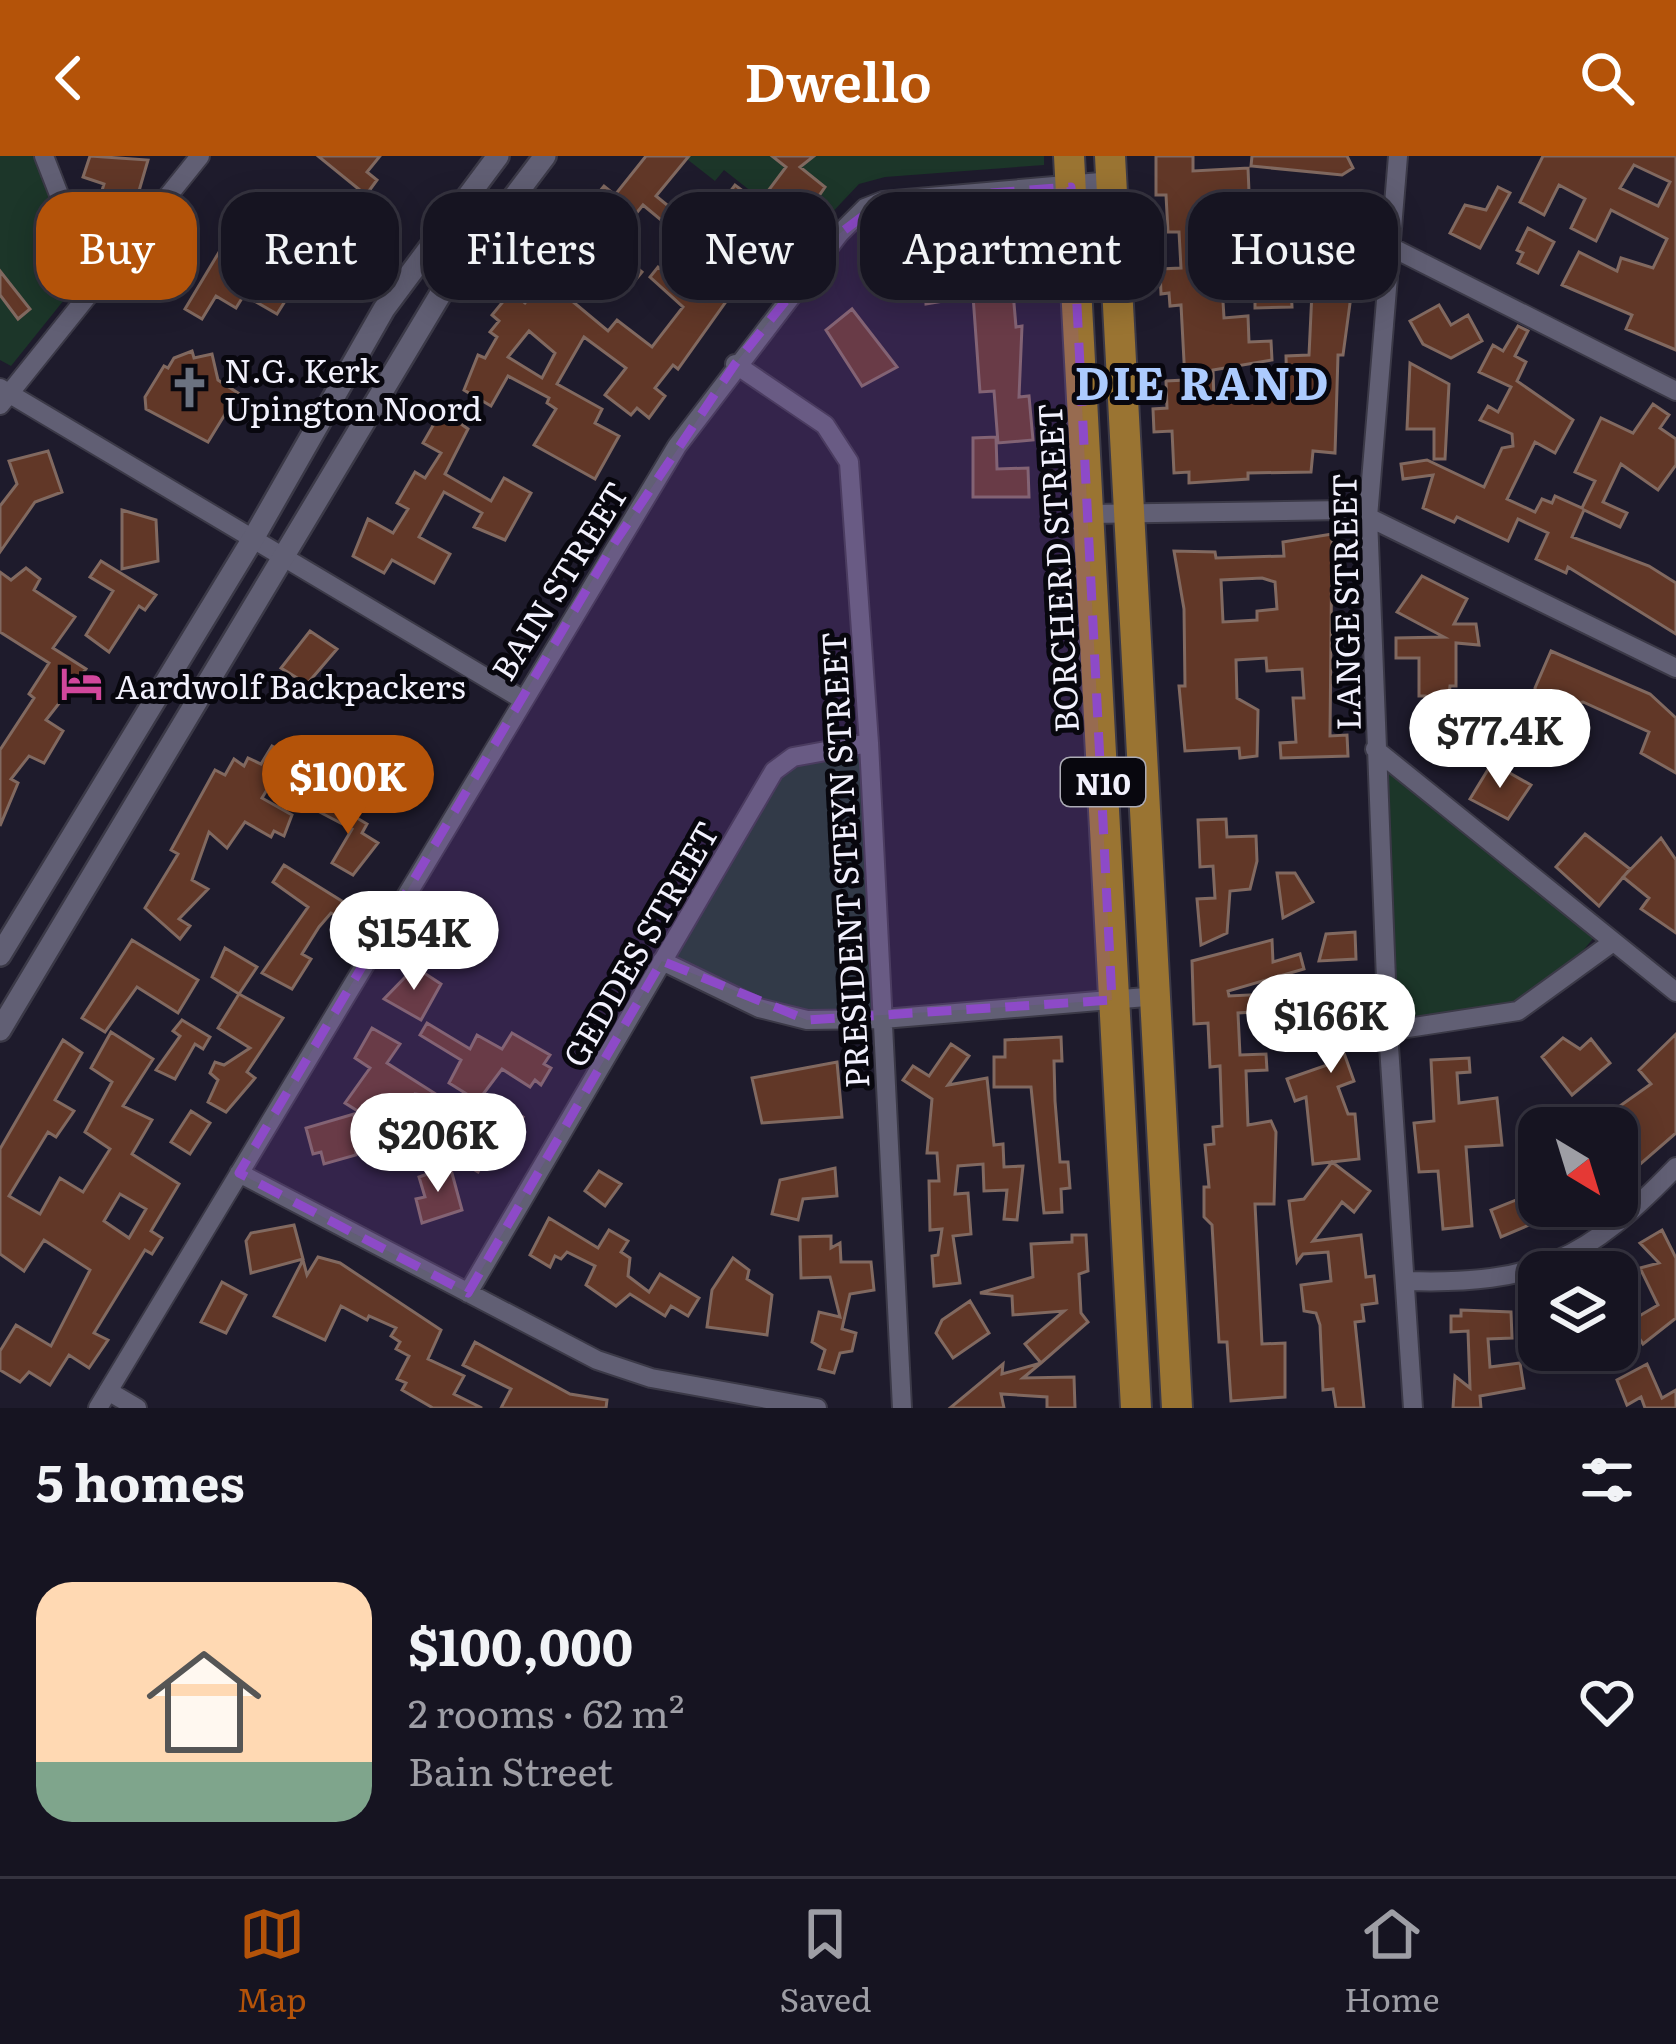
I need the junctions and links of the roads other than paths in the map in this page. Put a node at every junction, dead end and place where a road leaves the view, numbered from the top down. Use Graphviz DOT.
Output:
graph roads {
  1 [pos="44,156"];
  2 [pos="200,156"];
  3 [pos="498,156"];
  4 [pos="544,156"];
  5 [pos="1398,156"];
  6 [pos="1111,168"];
  7 [pos="1070,171"];
  8 [pos="58,192"];
  9 [pos="171,192"];
  10 [pos="1394,192"];
  11 [pos="1398,251"];
  12 [pos="84,300"];
  13 [pos="1385,300"];
  14 [pos="735,364"];
  15 [pos="1676,391"];
  16 [pos="3,395"];
  17 [pos="1131,512"];
  18 [pos="1090,514"];
  19 [pos="1367,517"];
  20 [pos="254,537"];
  21 [pos="284,557"];
  22 [pos="1676,668"];
  23 [pos="520,698"];
  24 [pos="869,743"];
  25 [pos="1375,749"];
  26 [pos="1613,942"];
  27 [pos="0,955"];
  28 [pos="662,961"];
  29 [pos="1676,992"];
  30 [pos="1157,996"];
  31 [pos="1112,1000"];
  32 [pos="883,1019"];
  33 [pos="0,1030"];
  34 [pos="1388,1031"];
  35 [pos="1676,1167"];
  36 [pos="238,1173"];
  37 [pos="1407,1280"];
  38 [pos="468,1293"];
  39 [pos="103,1400"];
  40 [pos="137,1408"];
  41 [pos="817,1408"];
  42 [pos="902,1408"];
  43 [pos="1136,1408"];
  44 [pos="1177,1408"];
  45 [pos="1413,1408"];
  1 -- 8 [label="street"];
  2 -- 9 [label="street"];
  3 -- 20 [label="street"];
  4 -- 21 [label="street"];
  5 -- 10 [label="street, LANGE STREET"];
  6 -- 7 [label="street, BAIN STREET"];
  6 -- 17 [label="highway, N10"];
  7 -- 14 [label="street, BAIN STREET"];
  7 -- 18 [label="highway, BORCHERD STREET / N10"];
  11 -- 15 [label="street"];
  12 -- 16 [label="street"];
  13 -- 19 [label="street, LANGE STREET"];
  14 -- 23 [label="street, BAIN STREET"];
  14 -- 24 [label="street, PRESIDENT STEYN STREET"];
  16 -- 20 [label="street"];
  17 -- 18 [label="street"];
  17 -- 19 [label="street"];
  17 -- 30 [label="highway, N10"];
  18 -- 31 [label="highway, BORCHERD STREET / N10"];
  19 -- 22 [label="street"];
  19 -- 25 [label="street, LANGE STREET"];
  20 -- 21 [label="street"];
  20 -- 27 [label="street"];
  21 -- 23 [label="street"];
  21 -- 33 [label="street"];
  23 -- 36 [label="street, BAIN STREET"];
  24 -- 28 [label="street, GEDDES STREET"];
  24 -- 32 [label="street, PRESIDENT STEYN STREET"];
  25 -- 26 [label="street"];
  25 -- 34 [label="street, LANGE STREET"];
  26 -- 29 [label="street"];
  26 -- 34 [label="street"];
  28 -- 32 [label="street"];
  28 -- 38 [label="street, GEDDES STREET"];
  30 -- 31 [label="street"];
  30 -- 44 [label="highway, N10"];
  31 -- 32 [label="street"];
  31 -- 43 [label="highway, BORCHERD STREET / N10"];
  32 -- 42 [label="street, PRESIDENT STEYN STREET"];
  34 -- 37 [label="street, LANGE STREET"];
  35 -- 37 [label="street"];
  36 -- 38 [label="street"];
  36 -- 39 [label="street, BAIN STREET"];
  37 -- 45 [label="street, LANGE STREET"];
  38 -- 41 [label="street"];
  39 -- 40 [label="street"];
}
